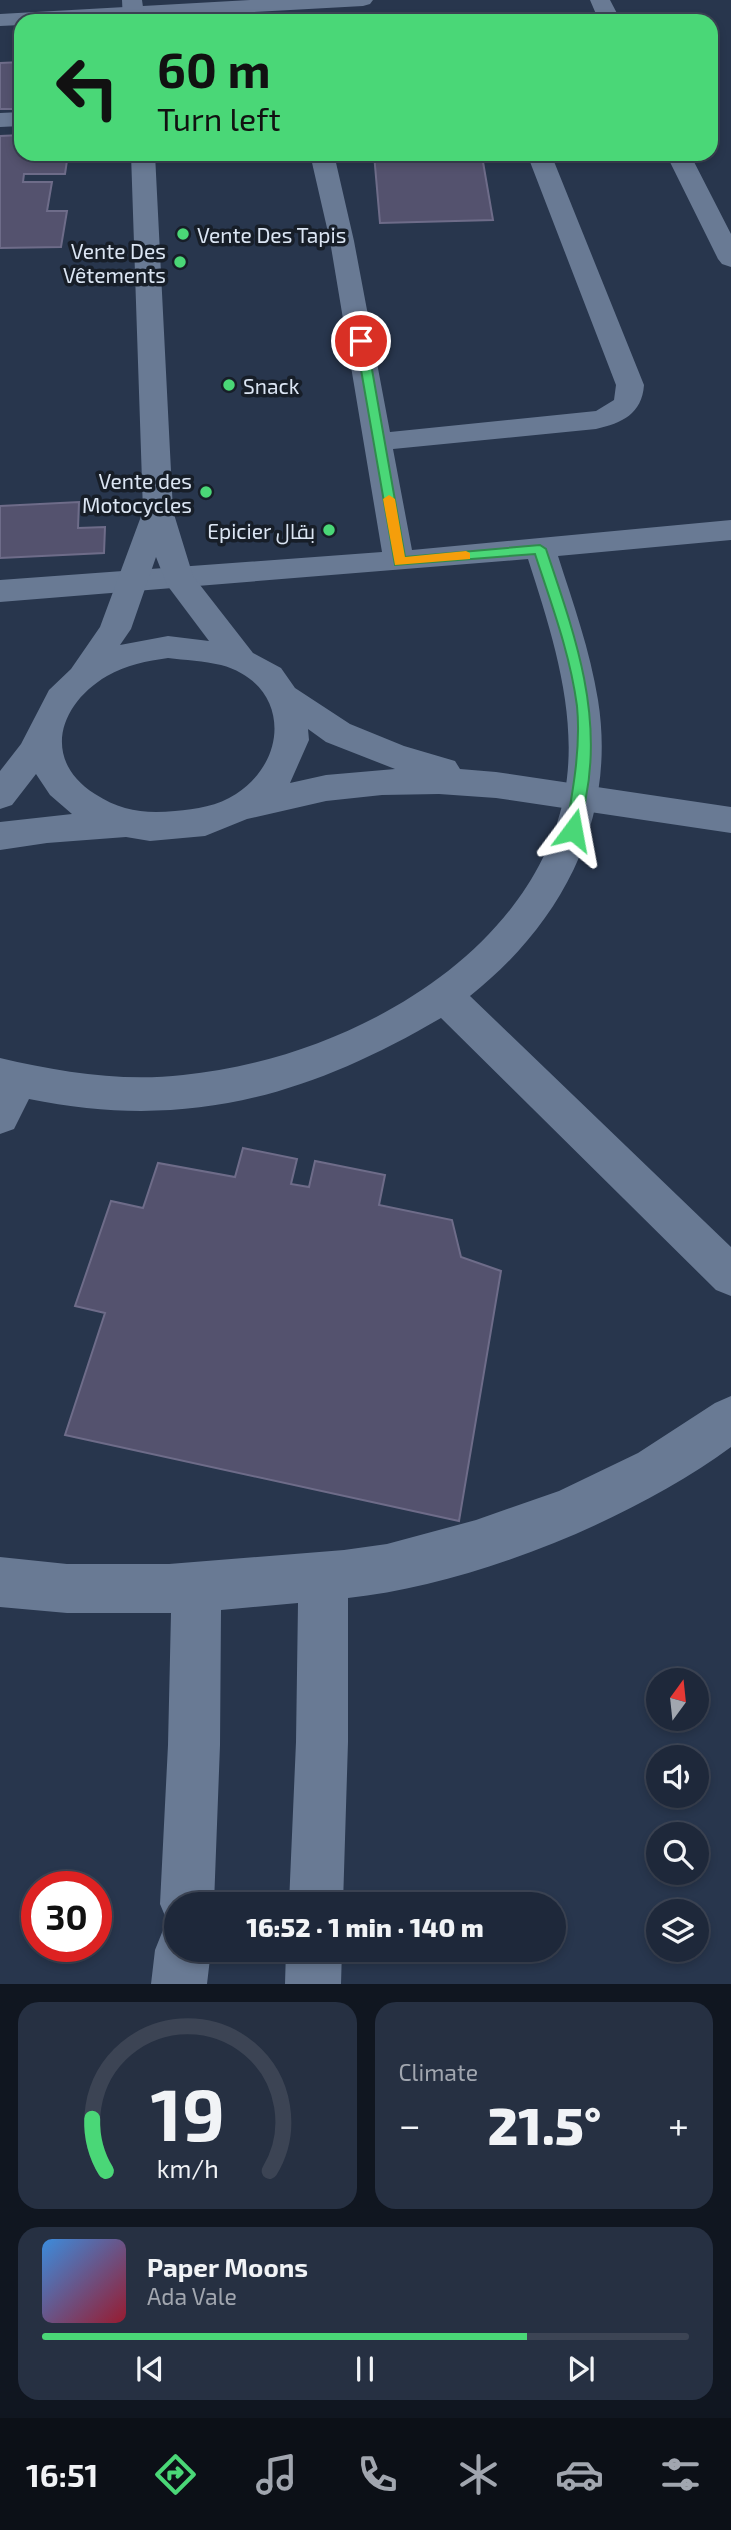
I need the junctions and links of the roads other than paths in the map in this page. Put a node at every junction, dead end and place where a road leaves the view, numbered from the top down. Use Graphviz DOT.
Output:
graph roads {
  1 [pos="363,0"];
  2 [pos="133,11"];
  3 [pos="89,14"];
  4 [pos="142,161"];
  5 [pos="324,161"];
  6 [pos="542,161"];
  7 [pos="683,161"];
  8 [pos="731,259"];
  9 [pos="380,442"];
  10 [pos="158,511"];
  11 [pos="731,530"];
  12 [pos="540,549"];
  13 [pos="399,562"];
  14 [pos="178,579"];
  15 [pos="134,582"];
  16 [pos="0,591"];
  17 [pos="240,659"];
  18 [pos="82,677"];
  19 [pos="285,697"];
  20 [pos="50,718"];
  21 [pos="496,785"];
  22 [pos="0,796"];
  23 [pos="581,798"];
  24 [pos="236,809"];
  25 [pos="731,820"];
  26 [pos="139,825"];
  27 [pos="0,836"];
  28 [pos="445,997"];
  29 [pos="9,1077"];
  30 [pos="0,1116"];
  31 [pos="731,1276"];
  32 [pos="731,1419"];
  33 [pos="323,1575"];
  34 [pos="0,1582"];
  35 [pos="195,1587"];
  36 [pos="188,1892"];
  37 [pos="316,1892"];
  38 [pos="182,1962"];
  39 [pos="314,1962"];
  40 [pos="179,1984"];
  41 [pos="313,1984"];
  1 -- 2 [label="street"];
  2 -- 3 [label="street"];
  4 -- 10 [label="street"];
  5 -- 9 [label="street"];
  6 -- 9 [label="street"];
  7 -- 8 [label="street"];
  9 -- 13 [label="street"];
  10 -- 14 [label="street"];
  10 -- 15 [label="street"];
  11 -- 12 [label="street"];
  12 -- 13 [label="street"];
  12 -- 23 [label="street"];
  13 -- 14 [label="street"];
  14 -- 15 [label="street"];
  14 -- 17 [label="street"];
  15 -- 16 [label="street"];
  15 -- 18 [label="street"];
  17 -- 18 [label="street"];
  17 -- 19 [label="street"];
  18 -- 20 [label="street"];
  19 -- 21 [label="street"];
  19 -- 24 [label="street"];
  20 -- 22 [label="street"];
  20 -- 26 [label="street"];
  21 -- 23 [label="street"];
  21 -- 24 [label="street"];
  23 -- 25 [label="street"];
  23 -- 28 [label="street"];
  24 -- 26 [label="street"];
  26 -- 27 [label="street"];
  28 -- 29 [label="street"];
  28 -- 31 [label="street"];
  29 -- 30 [label="street"];
  32 -- 33 [label="street"];
  33 -- 35 [label="street"];
  33 -- 37 [label="street"];
  34 -- 35 [label="street"];
  35 -- 36 [label="street"];
  38 -- 40 [label="street"];
  39 -- 41 [label="street"];
}
